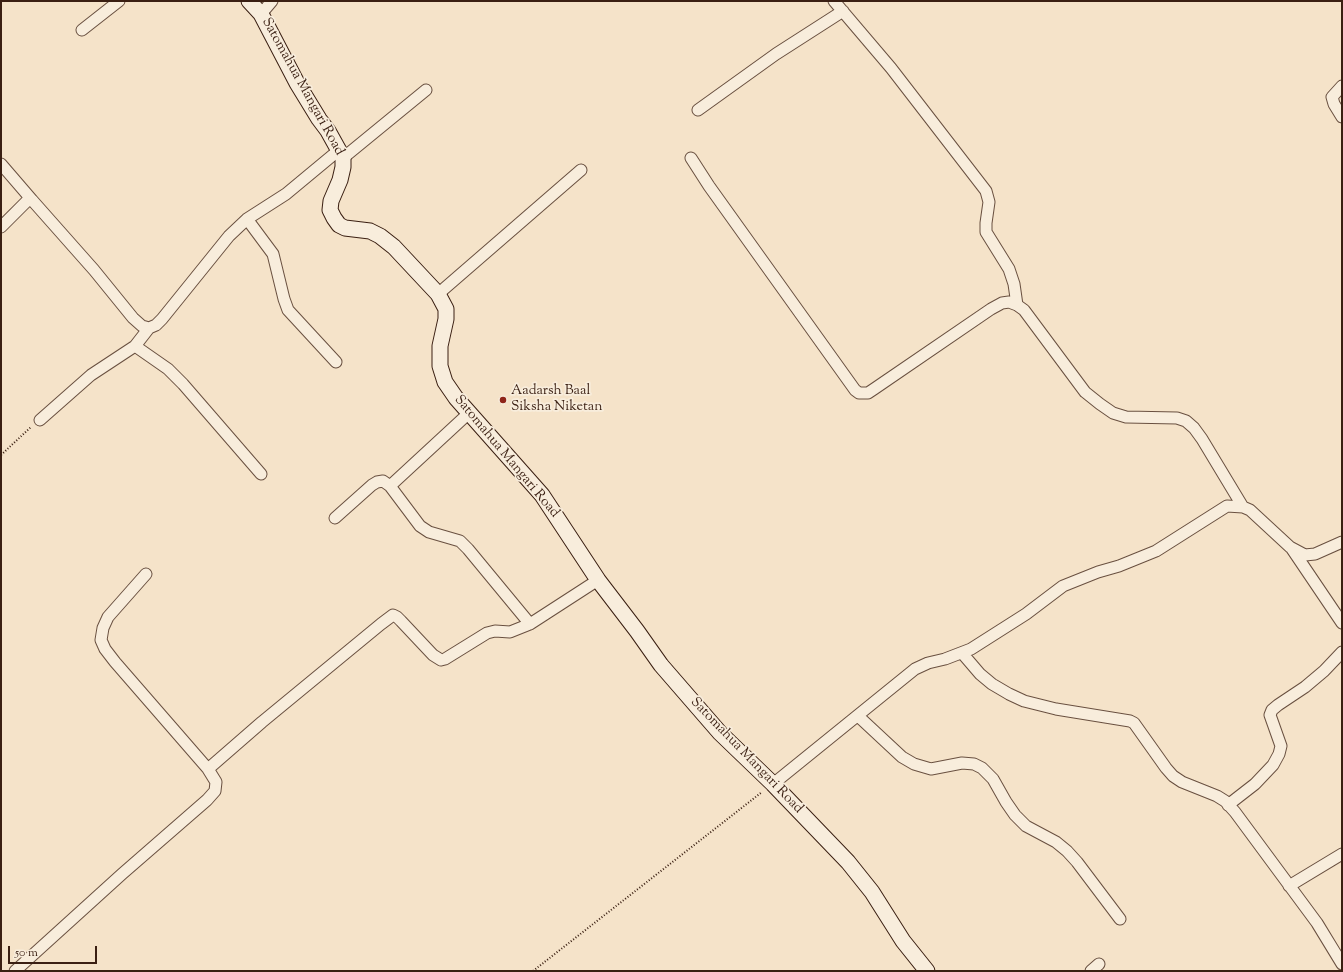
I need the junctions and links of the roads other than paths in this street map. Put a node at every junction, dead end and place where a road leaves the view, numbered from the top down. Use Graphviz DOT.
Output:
graph roads {
  1 [pos="119,1"];
  2 [pos="249,1"];
  3 [pos="272,1"];
  4 [pos="834,1"];
  5 [pos="842,11"];
  6 [pos="261,14"];
  7 [pos="82,30"];
  8 [pos="1342,86"];
  9 [pos="426,90"];
  10 [pos="698,110"];
  11 [pos="1342,117"];
  12 [pos="341,154"];
  13 [pos="691,158"];
  14 [pos="1,164"];
  15 [pos="581,170"];
  16 [pos="32,200"];
  17 [pos="248,219"];
  18 [pos="1,227"];
  19 [pos="438,294"];
  20 [pos="1017,305"];
  21 [pos="149,328"];
  22 [pos="135,346"];
  23 [pos="336,362"];
  24 [pos="469,413"];
  25 [pos="40,420"];
  26 [pos="261,474"];
  27 [pos="390,486"];
  28 [pos="1243,506"];
  29 [pos="335,518"];
  30 [pos="1342,542"];
  31 [pos="1290,547"];
  32 [pos="146,574"];
  33 [pos="598,580"];
  34 [pos="1342,623"];
  35 [pos="530,624"];
  36 [pos="1342,652"];
  37 [pos="962,653"];
  38 [pos="858,716"];
  39 [pos="208,769"];
  40 [pos="773,784"];
  41 [pos="1228,805"];
  42 [pos="1342,854"];
  43 [pos="1290,886"];
  44 [pos="1120,919"];
  45 [pos="1342,964"];
  46 [pos="15,971"];
  47 [pos="927,971"];
  1 -- 7 [label="street"];
  2 -- 6 [label="street, Satomahua Mangari Road"];
  3 -- 6 [label="street"];
  4 -- 5 [label="street"];
  5 -- 10 [label="street"];
  5 -- 20 [label="street"];
  6 -- 12 [label="street, Satomahua Mangari Road"];
  8 -- 11 [label="street"];
  9 -- 12 [label="street"];
  12 -- 17 [label="street"];
  12 -- 19 [label="street, Satomahua Mangari Road"];
  13 -- 20 [label="street"];
  14 -- 16 [label="street"];
  15 -- 19 [label="street"];
  16 -- 18 [label="street"];
  16 -- 21 [label="street"];
  17 -- 21 [label="street"];
  17 -- 23 [label="street"];
  19 -- 24 [label="street, Satomahua Mangari Road"];
  20 -- 28 [label="street"];
  21 -- 22 [label="street"];
  22 -- 25 [label="street"];
  22 -- 26 [label="street"];
  24 -- 27 [label="street"];
  24 -- 33 [label="street, Satomahua Mangari Road"];
  27 -- 29 [label="street"];
  27 -- 35 [label="street"];
  28 -- 31 [label="street"];
  28 -- 37 [label="street"];
  30 -- 31 [label="street"];
  31 -- 34 [label="street"];
  32 -- 39 [label="street"];
  33 -- 35 [label="street"];
  33 -- 40 [label="street, Satomahua Mangari Road"];
  35 -- 39 [label="street"];
  36 -- 41 [label="street"];
  37 -- 38 [label="street"];
  37 -- 41 [label="street"];
  38 -- 40 [label="street"];
  38 -- 44 [label="street"];
  39 -- 46 [label="street"];
  40 -- 47 [label="street, Satomahua Mangari Road"];
  41 -- 43 [label="street"];
  42 -- 43 [label="street"];
  43 -- 45 [label="street"];
}
